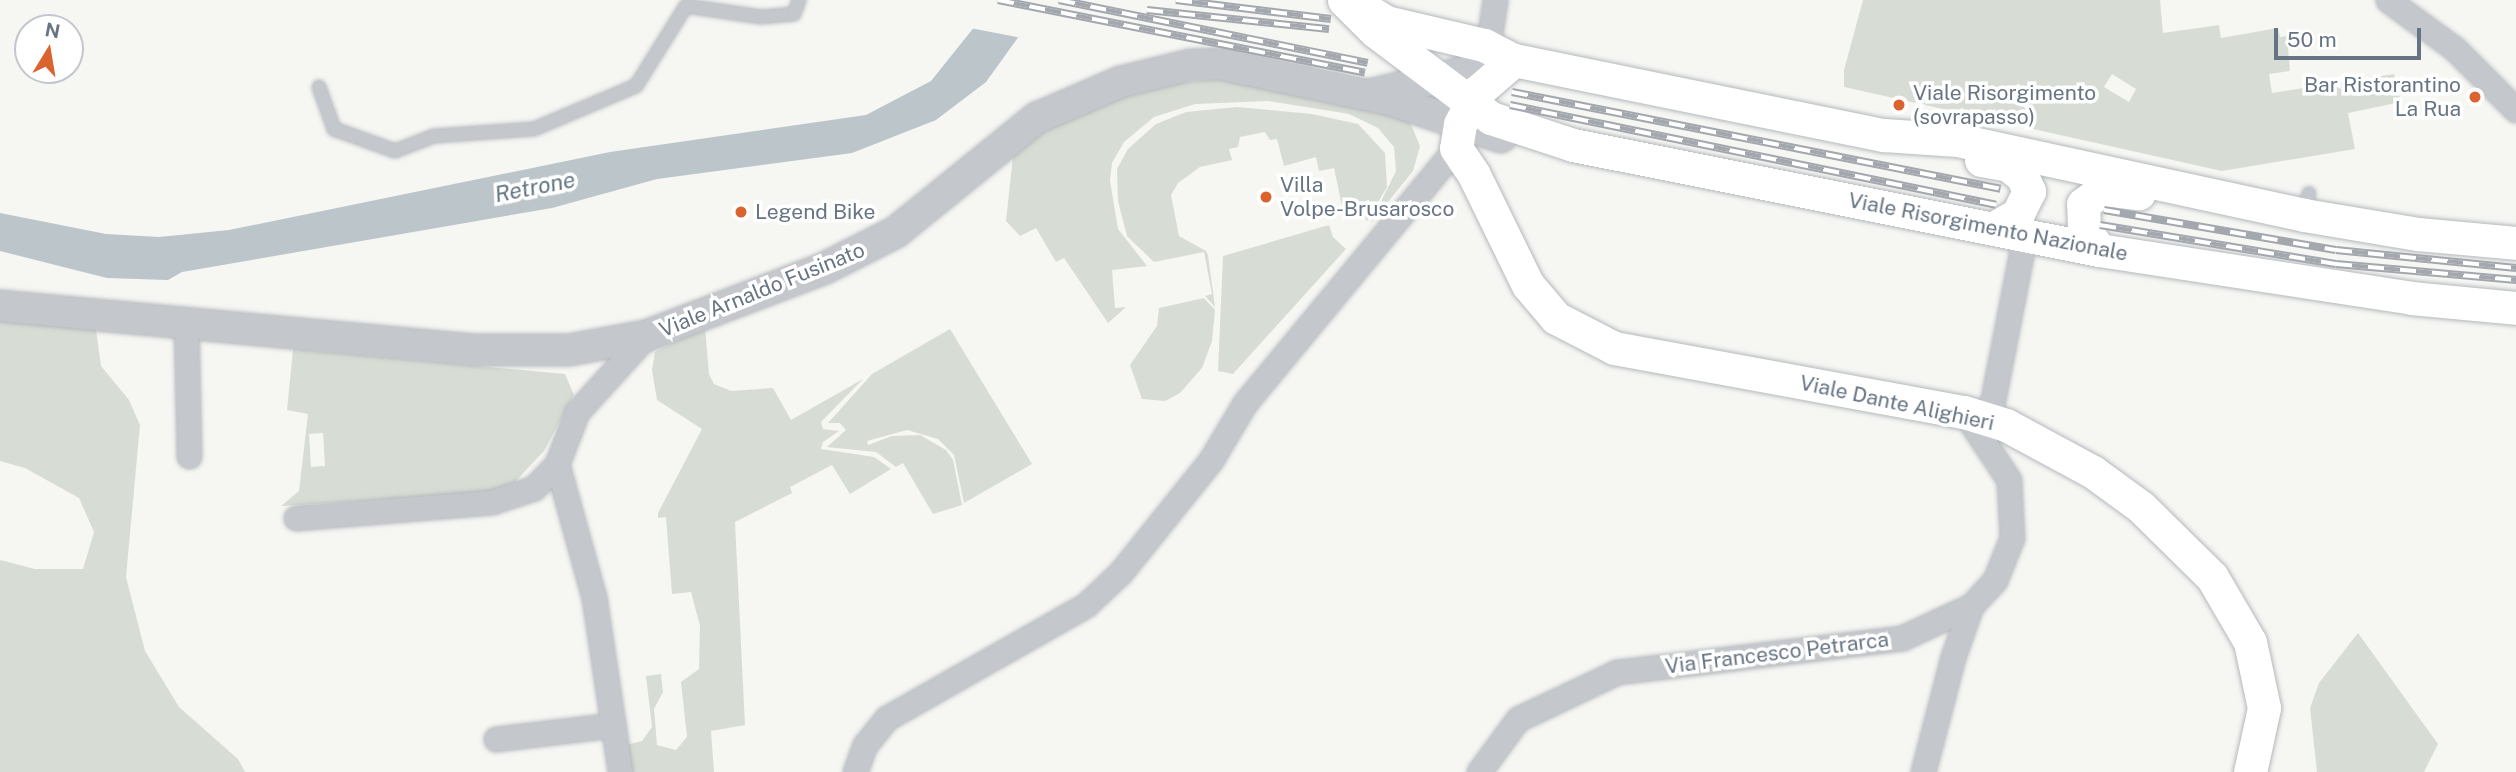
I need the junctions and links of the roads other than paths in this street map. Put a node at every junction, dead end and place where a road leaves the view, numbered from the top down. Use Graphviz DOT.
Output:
graph roads {
  1 [pos="799,0"];
  2 [pos="1344,0"];
  3 [pos="1352,0"];
  4 [pos="1495,0"];
  5 [pos="2388,0"];
  6 [pos="1375,31"];
  7 [pos="1501,53"];
  8 [pos="1433,78"];
  9 [pos="319,87"];
  10 [pos="1377,92"];
  11 [pos="2516,110"];
  12 [pos="1462,126"];
  13 [pos="1884,135"];
  14 [pos="1501,137"];
  15 [pos="1573,145"];
  16 [pos="1474,175"];
  17 [pos="2298,207"];
  18 [pos="2010,231"];
  19 [pos="2516,243"];
  20 [pos="2099,250"];
  21 [pos="0,306"];
  22 [pos="2516,308"];
  23 [pos="186,323"];
  24 [pos="646,336"];
  25 [pos="1976,416"];
  26 [pos="189,456"];
  27 [pos="557,464"];
  28 [pos="296,518"];
  29 [pos="1971,606"];
  30 [pos="613,725"];
  31 [pos="496,739"];
  32 [pos="620,772"];
  33 [pos="855,772"];
  34 [pos="1479,772"];
  35 [pos="1923,772"];
  36 [pos="2250,772"];
  1 -- 9 [label="lane"];
  2 -- 6 [label="main road, Viale Risorgimento Nazionale"];
  3 -- 7 [label="main road"];
  4 -- 7 [label="street"];
  5 -- 11 [label="street"];
  6 -- 8 [label="main road, Viale Risorgimento Nazionale"];
  6 -- 10 [label="street"];
  7 -- 8 [label="street"];
  7 -- 12 [label="main road"];
  7 -- 13 [label="main road"];
  8 -- 10 [label="street, Viale Arnaldo Fusinato"];
  8 -- 12 [label="main road, Viale Risorgimento Nazionale"];
  10 -- 12 [label="street, Viale Arnaldo Fusinato"];
  10 -- 24 [label="street, Viale Arnaldo Fusinato"];
  12 -- 14 [label="street"];
  12 -- 15 [label="main road, Viale Risorgimento Nazionale"];
  12 -- 16 [label="main road, Viale Dante Alighieri"];
  12 -- 33 [label="street"];
  13 -- 17 [label="main road"];
  13 -- 18 [label="main road"];
  14 -- 15 [label="main road"];
  14 -- 16 [label="main road"];
  15 -- 18 [label="main road, Viale Risorgimento Nazionale"];
  16 -- 25 [label="main road, Viale Dante Alighieri"];
  17 -- 19 [label="main road"];
  17 -- 20 [label="main road"];
  18 -- 20 [label="main road, Viale Risorgimento Nazionale"];
  18 -- 25 [label="street"];
  20 -- 22 [label="main road, Viale Risorgimento Nazionale"];
  21 -- 23 [label="street, Viale Arnaldo Fusinato"];
  23 -- 24 [label="street, Viale Arnaldo Fusinato"];
  23 -- 26 [label="street"];
  24 -- 27 [label="street"];
  25 -- 29 [label="street, Via Francesco Petrarca"];
  25 -- 36 [label="main road, Viale Dante Alighieri"];
  27 -- 28 [label="street"];
  27 -- 30 [label="street"];
  29 -- 34 [label="street, Via Francesco Petrarca"];
  29 -- 35 [label="street"];
  30 -- 31 [label="street"];
  30 -- 32 [label="street"];
}
